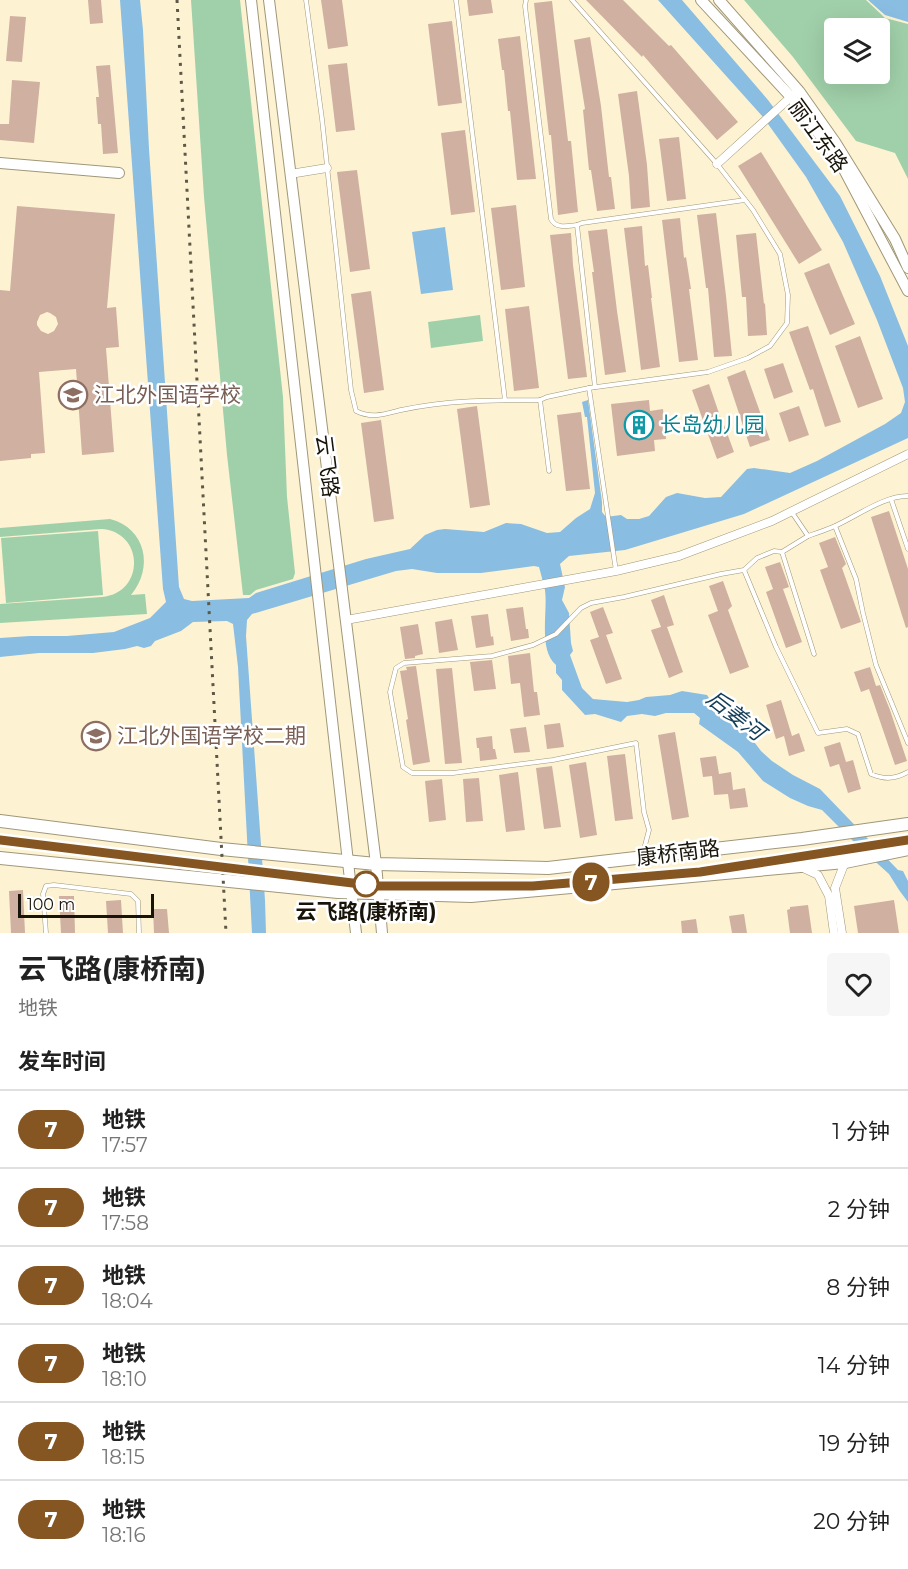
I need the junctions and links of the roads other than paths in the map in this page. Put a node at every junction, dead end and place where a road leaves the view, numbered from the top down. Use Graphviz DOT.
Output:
graph roads {
  1 [pos="251,0"];
  2 [pos="269,0"];
  3 [pos="306,0"];
  4 [pos="456,0"];
  5 [pos="526,0"];
  6 [pos="572,0"];
  7 [pos="701,0"];
  8 [pos="719,0"];
  9 [pos="794,95"];
  10 [pos="0,163"];
  11 [pos="717,164"];
  12 [pos="327,168"];
  13 [pos="119,173"];
  14 [pos="290,174"];
  15 [pos="745,200"];
  16 [pos="577,225"];
  17 [pos="908,268"];
  18 [pos="908,291"];
  19 [pos="595,387"];
  20 [pos="589,388"];
  21 [pos="505,400"];
  22 [pos="540,400"];
  23 [pos="908,454"];
  24 [pos="549,471"];
  25 [pos="908,496"];
  26 [pos="891,499"];
  27 [pos="791,511"];
  28 [pos="835,526"];
  29 [pos="808,536"];
  30 [pos="908,549"];
  31 [pos="782,552"];
  32 [pos="744,570"];
  33 [pos="616,571"];
  34 [pos="345,620"];
  35 [pos="814,654"];
  36 [pos="908,743"];
  37 [pos="908,772"];
  38 [pos="0,821"];
  39 [pos="908,824"];
  40 [pos="908,849"];
  41 [pos="642,857"];
  42 [pos="0,858"];
  43 [pos="348,861"];
  44 [pos="845,862"];
  45 [pos="376,864"];
  46 [pos="799,866"];
  47 [pos="351,892"];
  48 [pos="379,893"];
  49 [pos="45,933"];
  50 [pos="139,933"];
  51 [pos="356,933"];
  52 [pos="381,933"];
  53 [pos="834,933"];
  54 [pos="842,933"];
  1 -- 43 [label="main road, 云飞路"];
  2 -- 14 [label="main road, 云飞路"];
  3 -- 12 [label="lane"];
  4 -- 21 [label="lane"];
  5 -- 16 [label="lane"];
  6 -- 11 [label="lane"];
  7 -- 9 [label="main road, 丽江东路"];
  8 -- 9 [label="main road, 丽江东路"];
  9 -- 11 [label="street"];
  9 -- 17 [label="main road, 丽江东路"];
  9 -- 18 [label="main road, 丽江东路"];
  10 -- 13 [label="main road"];
  11 -- 15 [label="lane"];
  12 -- 14 [label="street"];
  12 -- 21 [label="lane"];
  14 -- 34 [label="main road, 云飞路"];
  15 -- 16 [label="lane"];
  15 -- 19 [label="lane"];
  16 -- 19 [label="lane"];
  19 -- 20 [label="lane"];
  20 -- 22 [label="lane"];
  20 -- 33 [label="lane"];
  21 -- 22 [label="lane"];
  22 -- 24 [label="lane"];
  23 -- 27 [label="street"];
  25 -- 26 [label="lane"];
  26 -- 28 [label="lane"];
  26 -- 30 [label="lane"];
  27 -- 29 [label="lane"];
  27 -- 33 [label="street"];
  28 -- 29 [label="lane"];
  28 -- 36 [label="lane"];
  29 -- 31 [label="lane"];
  31 -- 32 [label="lane"];
  31 -- 35 [label="lane"];
  32 -- 37 [label="lane"];
  32 -- 41 [label="lane"];
  33 -- 34 [label="street"];
  34 -- 45 [label="main road, 云飞路"];
  38 -- 43 [label="main road, 康桥南路"];
  39 -- 41 [label="main road, 康桥南路"];
  40 -- 44 [label="main road, 康桥南路"];
  41 -- 45 [label="main road, 康桥南路"];
  42 -- 47 [label="main road, 康桥南路"];
  43 -- 45 [label="main road, 康桥南路"];
  43 -- 47 [label="main road, 云飞路"];
  44 -- 46 [label="main road, 康桥南路"];
  44 -- 54 [label="street"];
  45 -- 48 [label="main road, 云飞路"];
  46 -- 48 [label="main road, 康桥南路"];
  46 -- 53 [label="street"];
  47 -- 48 [label="main road, 康桥南路"];
  47 -- 51 [label="main road, 云飞路"];
  48 -- 52 [label="main road, 云飞路"];
  49 -- 50 [label="lane"];
}
